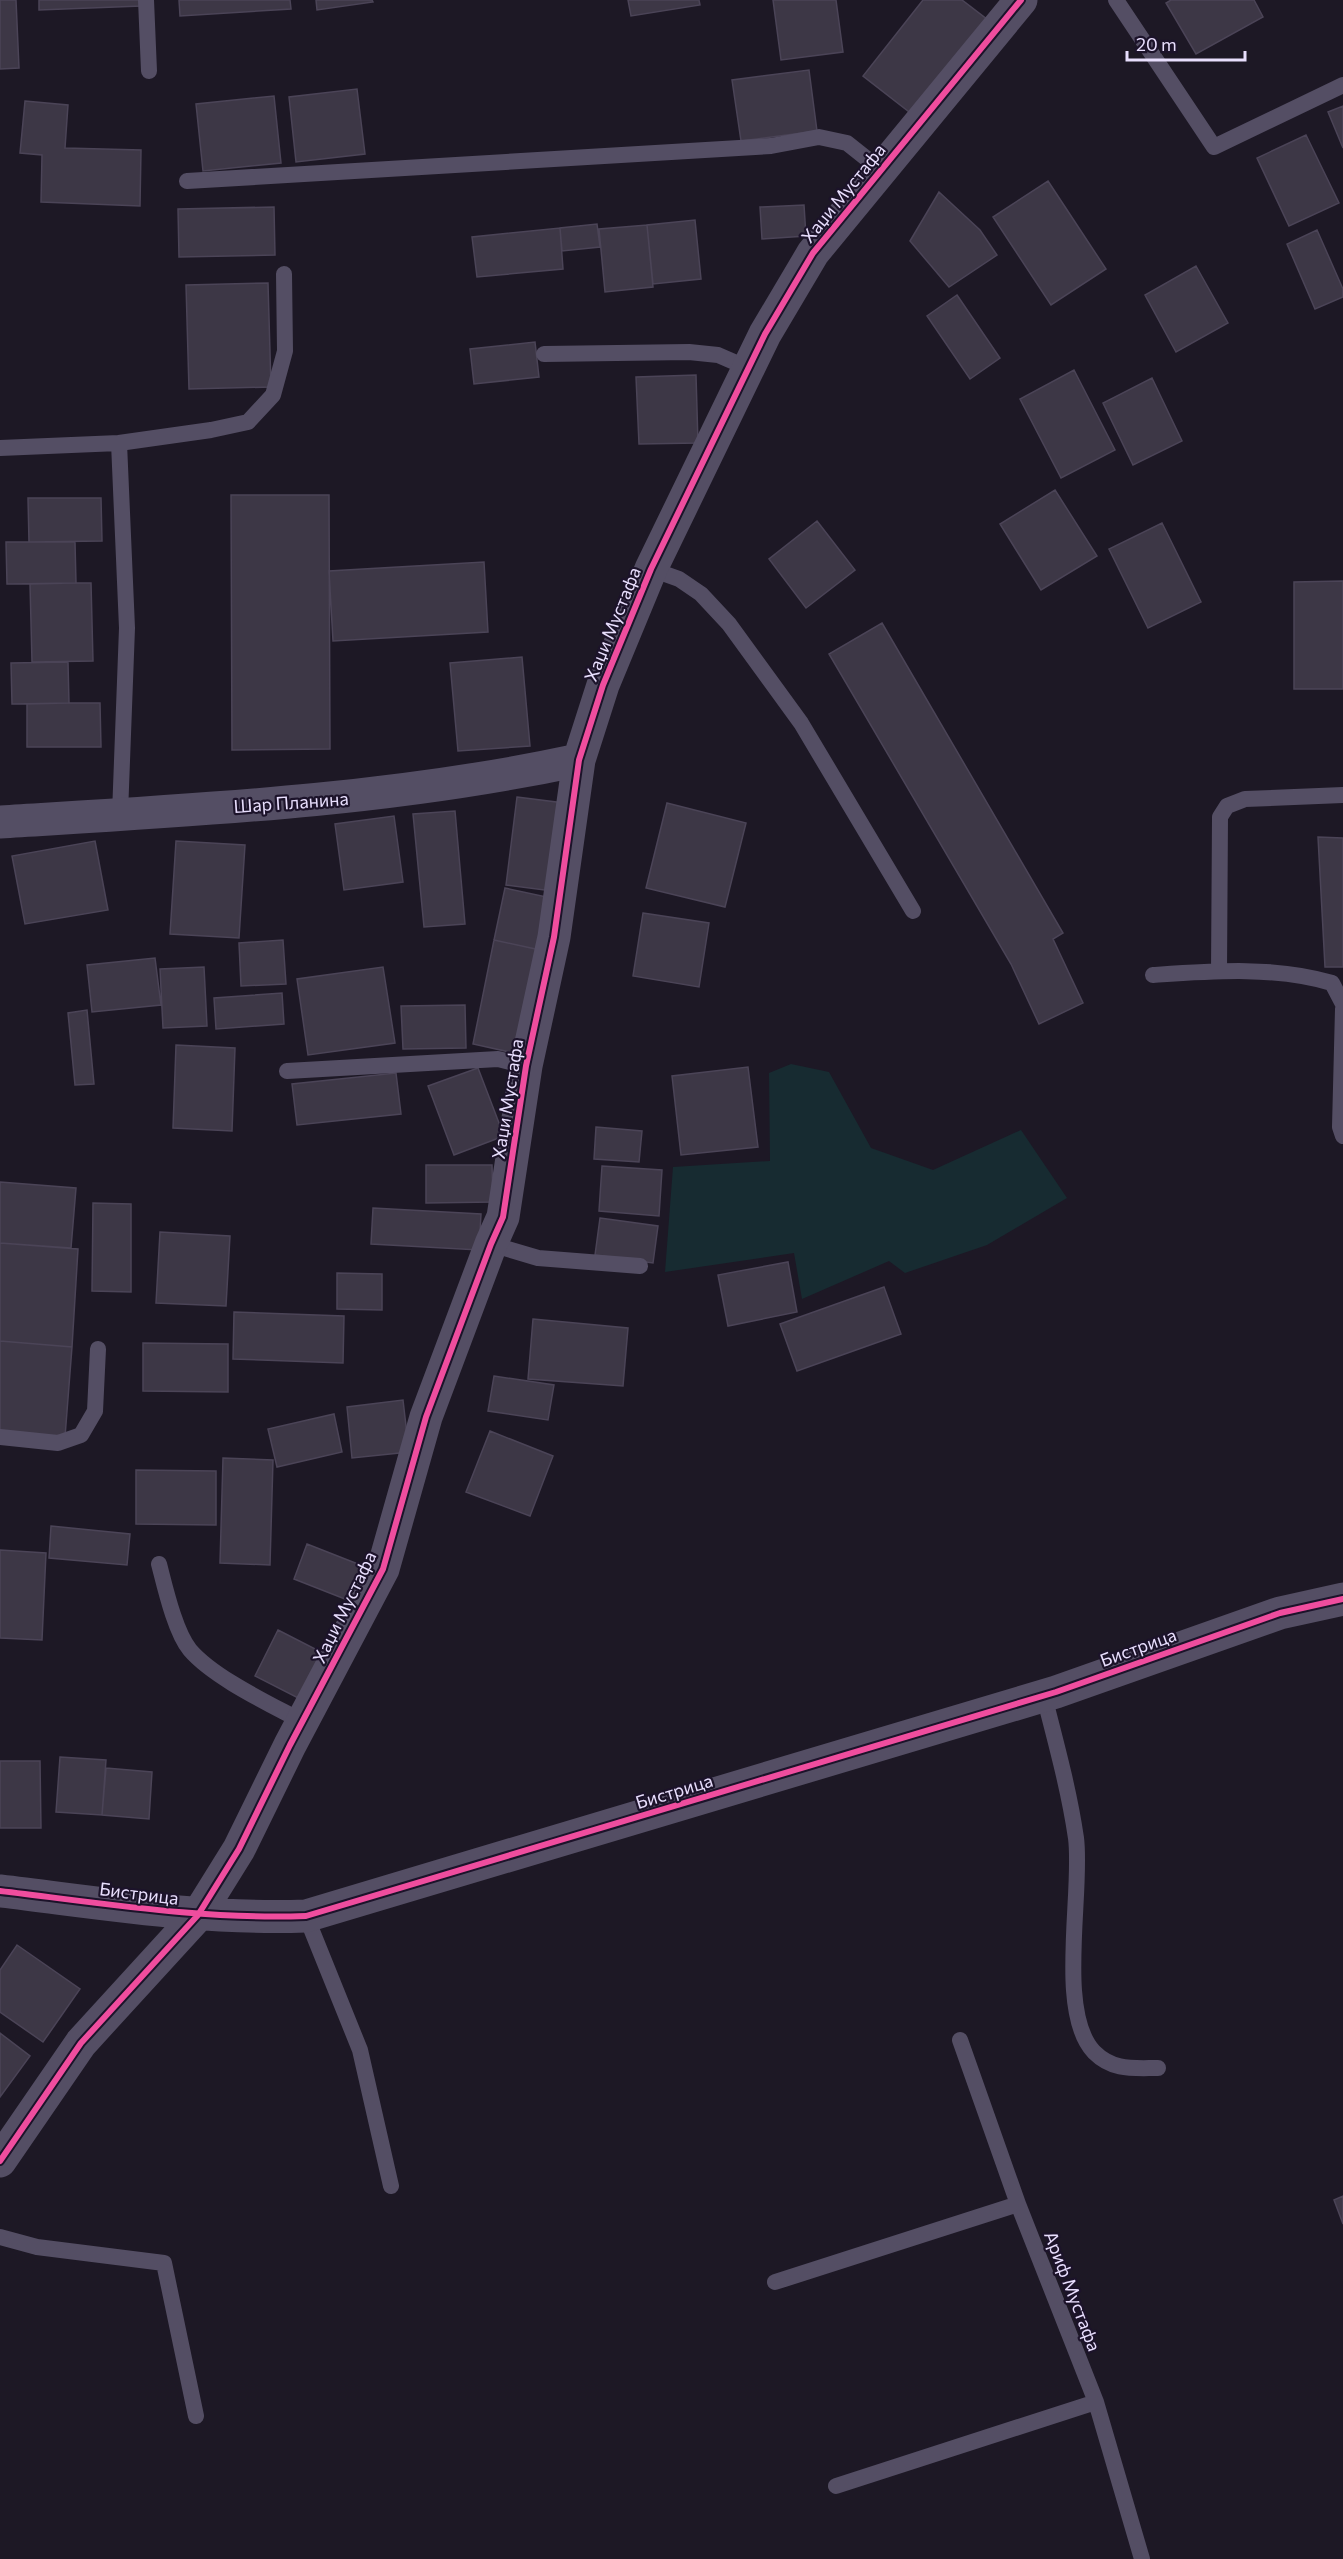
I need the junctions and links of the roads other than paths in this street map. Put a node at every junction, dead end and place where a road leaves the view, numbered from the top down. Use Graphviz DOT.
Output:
graph roads {
  1 [pos="146,0"];
  2 [pos="1021,0"];
  3 [pos="1116,0"];
  4 [pos="148,71"];
  5 [pos="1343,85"];
  6 [pos="881,170"];
  7 [pos="187,182"];
  8 [pos="284,274"];
  9 [pos="544,354"];
  10 [pos="748,368"];
  11 [pos="119,443"];
  12 [pos="0,448"];
  13 [pos="651,569"];
  14 [pos="579,760"];
  15 [pos="1343,795"];
  16 [pos="120,814"];
  17 [pos="0,822"];
  18 [pos="913,911"];
  19 [pos="1219,971"];
  20 [pos="1154,975"];
  21 [pos="1343,1004"];
  22 [pos="1343,1009"];
  23 [pos="526,1066"];
  24 [pos="287,1071"];
  25 [pos="1343,1136"];
  26 [pos="491,1244"];
  27 [pos="640,1266"];
  28 [pos="98,1348"];
  29 [pos="0,1437"];
  30 [pos="159,1564"];
  31 [pos="1343,1599"];
  32 [pos="1044,1696"];
  33 [pos="303,1722"];
  34 [pos="0,1891"];
  35 [pos="198,1915"];
  36 [pos="306,1916"];
  37 [pos="960,2040"];
  38 [pos="1158,2068"];
  39 [pos="0,2161"];
  40 [pos="391,2186"];
  41 [pos="1018,2204"];
  42 [pos="0,2237"];
  43 [pos="775,2282"];
  44 [pos="1096,2402"];
  45 [pos="196,2416"];
  46 [pos="836,2486"];
  47 [pos="1142,2559"];
  1 -- 4 [label="lane"];
  2 -- 6 [label="street, Хаџи Мустафа"];
  3 -- 5 [label="lane"];
  6 -- 7 [label="lane"];
  6 -- 10 [label="street, Хаџи Мустафа"];
  8 -- 11 [label="lane"];
  9 -- 10 [label="lane"];
  10 -- 13 [label="street, Хаџи Мустафа"];
  11 -- 12 [label="lane"];
  11 -- 16 [label="lane"];
  13 -- 14 [label="street, Хаџи Мустафа"];
  13 -- 18 [label="lane"];
  14 -- 16 [label="street, Шар Планина"];
  14 -- 23 [label="street, Хаџи Мустафа"];
  15 -- 19 [label="lane"];
  16 -- 17 [label="street, Шар Планина"];
  19 -- 20 [label="lane"];
  19 -- 21 [label="lane"];
  22 -- 25 [label="lane"];
  23 -- 24 [label="lane"];
  23 -- 26 [label="street, Хаџи Мустафа"];
  26 -- 27 [label="lane"];
  26 -- 33 [label="street, Хаџи Мустафа"];
  28 -- 29 [label="lane"];
  30 -- 33 [label="lane"];
  31 -- 32 [label="street, Бистрица"];
  32 -- 36 [label="street, Бистрица"];
  32 -- 38 [label="lane"];
  33 -- 35 [label="street, Хаџи Мустафа"];
  34 -- 35 [label="street, Бистрица"];
  35 -- 36 [label="street, Бистрица"];
  35 -- 39 [label="street, Хаџи Мустафа"];
  36 -- 40 [label="lane"];
  37 -- 41 [label="lane, Ариф Мустафа"];
  41 -- 43 [label="lane"];
  41 -- 44 [label="lane, Ариф Мустафа"];
  42 -- 45 [label="lane"];
  44 -- 46 [label="lane"];
  44 -- 47 [label="lane, Ариф Мустафа"];
}
